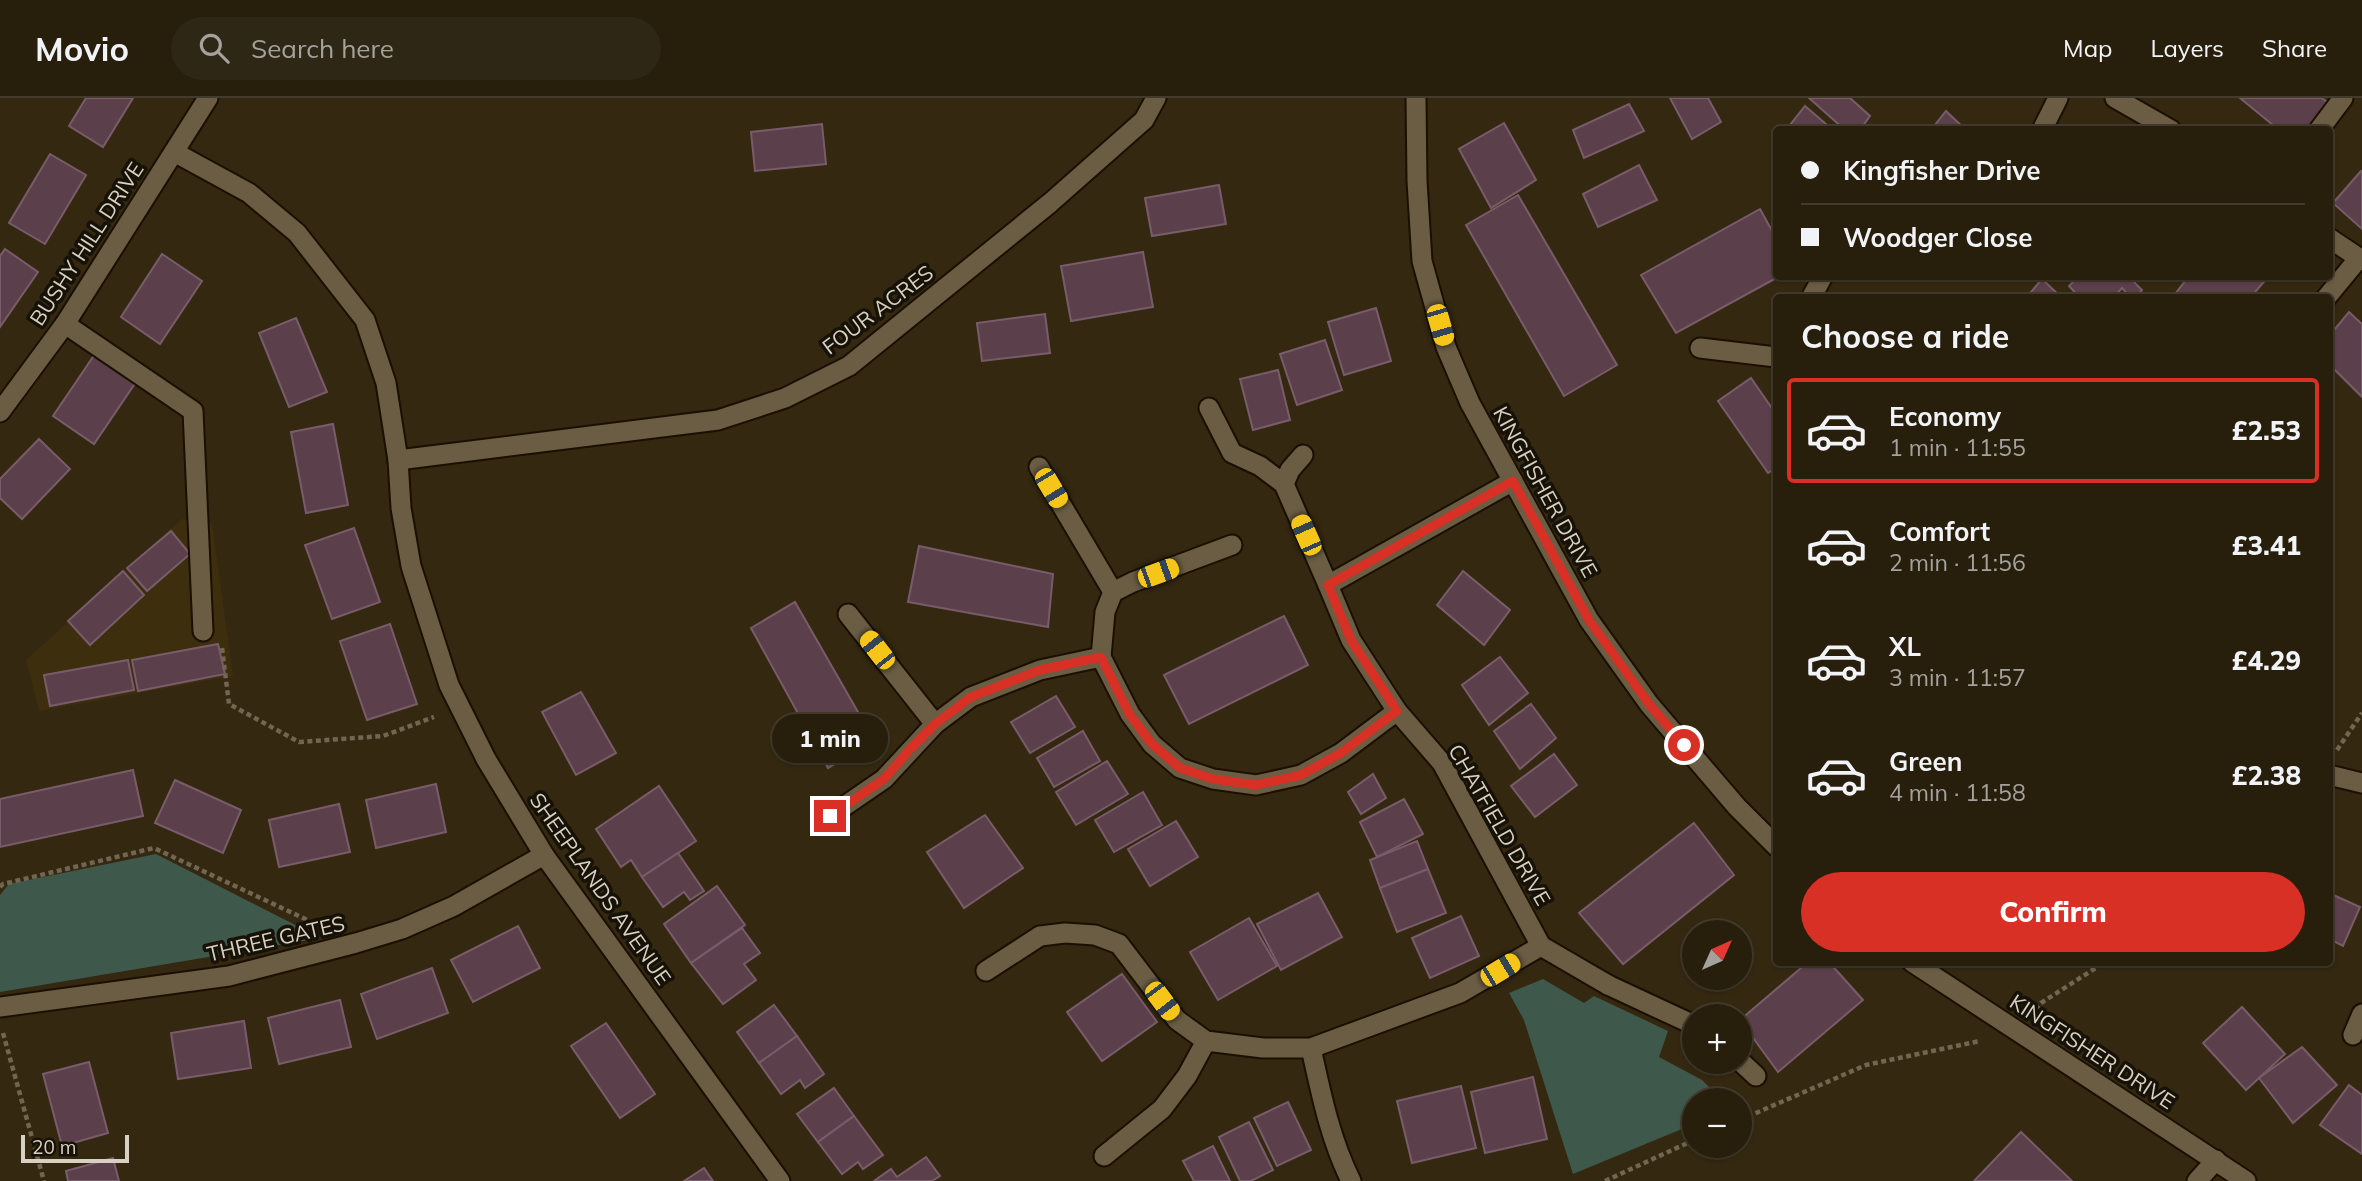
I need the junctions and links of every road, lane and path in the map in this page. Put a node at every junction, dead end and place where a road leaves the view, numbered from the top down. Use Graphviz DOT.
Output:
graph roads {
  1 [pos="208,98"];
  2 [pos="1156,98"];
  3 [pos="1416,98"];
  4 [pos="2058,98"];
  5 [pos="2115,98"];
  6 [pos="2343,98"];
  7 [pos="2044,126"];
  8 [pos="2164,126"];
  9 [pos="2322,126"];
  10 [pos="174,152"];
  11 [pos="2333,241"];
  12 [pos="2360,259"];
  13 [pos="2329,294"];
  14 [pos="65,324"];
  15 [pos="1700,348"];
  16 [pos="1773,357"];
  17 [pos="1209,408"];
  18 [pos="0,412"];
  19 [pos="1303,455"];
  20 [pos="398,460"];
  21 [pos="1039,467"];
  22 [pos="1513,481"];
  23 [pos="1284,484"];
  24 [pos="1232,545"];
  25 [pos="1328,585"];
  26 [pos="1113,592"];
  27 [pos="848,614"];
  28 [pos="203,631"];
  29 [pos="1101,657"];
  30 [pos="461,707"];
  31 [pos="1397,711"];
  32 [pos="2362,713"];
  33 [pos="935,724"];
  34 [pos="2336,752"];
  35 [pos="2333,776"];
  36 [pos="2362,783"];
  37 [pos="830,816"];
  38 [pos="1773,843"];
  39 [pos="544,855"];
  40 [pos="0,887"];
  41 [pos="356,943"];
  42 [pos="1541,946"];
  43 [pos="1920,966"];
  44 [pos="2099,966"];
  45 [pos="986,971"];
  46 [pos="0,1007"];
  47 [pos="1682,1019"];
  48 [pos="0,1021"];
  49 [pos="2020,1033"];
  50 [pos="1206,1041"];
  51 [pos="1311,1048"];
  52 [pos="1752,1072"];
  53 [pos="1756,1076"];
  54 [pos="1752,1114"];
  55 [pos="1682,1146"];
  56 [pos="1104,1156"];
  57 [pos="2216,1160"];
  58 [pos="44,1181"];
  59 [pos="780,1181"];
  60 [pos="1351,1181"];
  61 [pos="1605,1181"];
  62 [pos="2197,1181"];
  63 [pos="2246,1181"];
  1 -- 10 [label="street, BUSHY HILL DRIVE"];
  2 -- 20 [label="street, FOUR ACRES"];
  3 -- 22 [label="street, KINGFISHER DRIVE"];
  4 -- 7 [label="street"];
  5 -- 8 [label="street"];
  6 -- 9 [label="street"];
  10 -- 14 [label="street, BUSHY HILL DRIVE"];
  10 -- 20 [label="street, SHEEPLANDS AVENUE"];
  11 -- 12 [label="street"];
  12 -- 13 [label="street"];
  14 -- 18 [label="street, BUSHY HILL DRIVE"];
  14 -- 28 [label="street"];
  15 -- 16 [label="street"];
  17 -- 23 [label="street"];
  19 -- 23 [label="street"];
  20 -- 30 [label="street, SHEEPLANDS AVENUE"];
  21 -- 26 [label="street"];
  22 -- 25 [label="street"];
  22 -- 38 [label="street, KINGFISHER DRIVE"];
  23 -- 25 [label="street, CHATFIELD DRIVE"];
  24 -- 26 [label="street"];
  25 -- 31 [label="street, CHATFIELD DRIVE"];
  26 -- 29 [label="street"];
  27 -- 33 [label="street"];
  28 -- 30 [label="path"];
  29 -- 31 [label="street"];
  29 -- 33 [label="street"];
  30 -- 39 [label="street, SHEEPLANDS AVENUE"];
  31 -- 42 [label="street, CHATFIELD DRIVE"];
  32 -- 34 [label="path"];
  33 -- 37 [label="street"];
  35 -- 36 [label="street"];
  39 -- 41 [label="street, THREE GATES"];
  39 -- 59 [label="street, SHEEPLANDS AVENUE"];
  40 -- 41 [label="path"];
  41 -- 46 [label="street, THREE GATES"];
  42 -- 47 [label="street"];
  42 -- 51 [label="street"];
  43 -- 49 [label="street, KINGFISHER DRIVE"];
  44 -- 49 [label="path"];
  45 -- 50 [label="street"];
  48 -- 58 [label="path"];
  49 -- 54 [label="path"];
  49 -- 57 [label="street, KINGFISHER DRIVE"];
  50 -- 51 [label="street"];
  50 -- 56 [label="street"];
  51 -- 60 [label="street"];
  52 -- 53 [label="street"];
  55 -- 61 [label="path"];
  57 -- 62 [label="street"];
  57 -- 63 [label="street, KINGFISHER DRIVE"];
}
